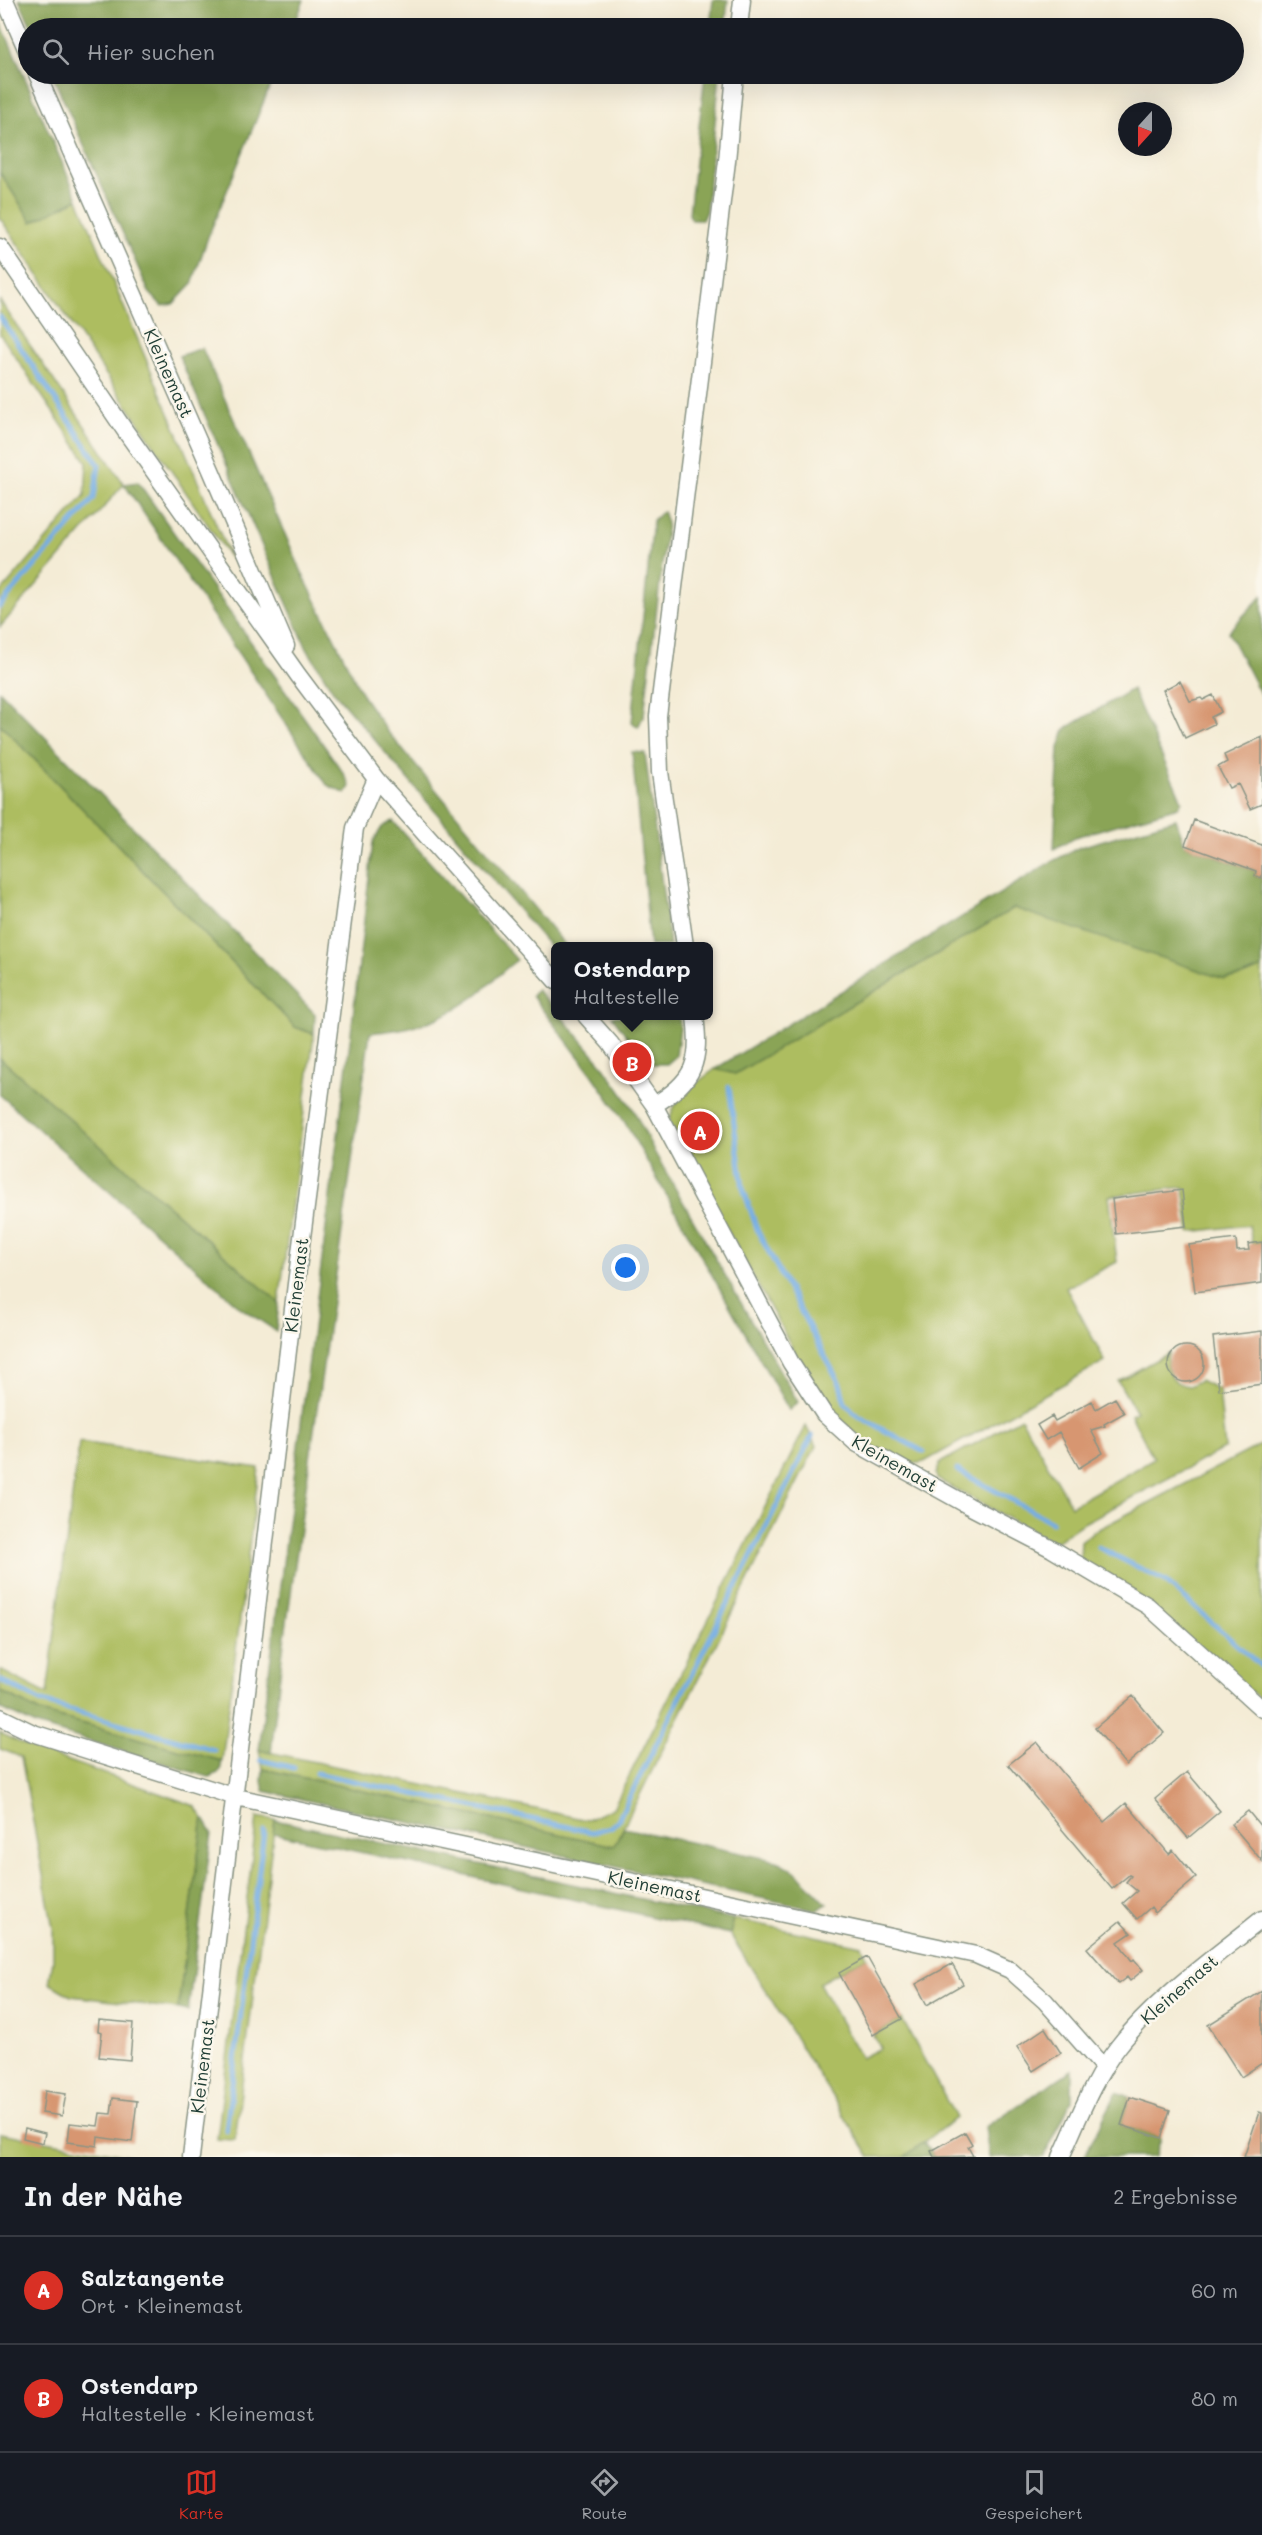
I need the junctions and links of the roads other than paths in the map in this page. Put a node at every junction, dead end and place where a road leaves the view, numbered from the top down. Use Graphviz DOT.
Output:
graph roads {
  1 [pos="5,0"];
  2 [pos="742,0"];
  3 [pos="740,18"];
  4 [pos="18,30"];
  5 [pos="42,84"];
  6 [pos="734,84"];
  7 [pos="0,247"];
  8 [pos="298,675"];
  9 [pos="376,779"];
  10 [pos="684,942"];
  11 [pos="551,976"];
  12 [pos="590,1020"];
  13 [pos="695,1020"];
  14 [pos="654,1105"];
  15 [pos="1262,1709"];
  16 [pos="0,1717"];
  17 [pos="236,1797"];
  18 [pos="1262,1919"];
  19 [pos="1104,2068"];
  20 [pos="191,2157"];
  21 [pos="1062,2157"];
  1 -- 4 [label="street"];
  2 -- 3 [label="street"];
  5 -- 8 [label="street, Kleinemast"];
  6 -- 10 [label="street"];
  7 -- 8 [label="street, Kleinemast"];
  8 -- 9 [label="street, Kleinemast"];
  9 -- 11 [label="street, Kleinemast"];
  9 -- 17 [label="street, Kleinemast"];
  12 -- 14 [label="street, Kleinemast"];
  13 -- 14 [label="street"];
  14 -- 15 [label="street, Kleinemast"];
  16 -- 17 [label="street, Kleinemast"];
  17 -- 19 [label="street, Kleinemast"];
  17 -- 20 [label="street, Kleinemast"];
  18 -- 19 [label="street, Kleinemast"];
  19 -- 21 [label="street, Kleinemast"];
}
